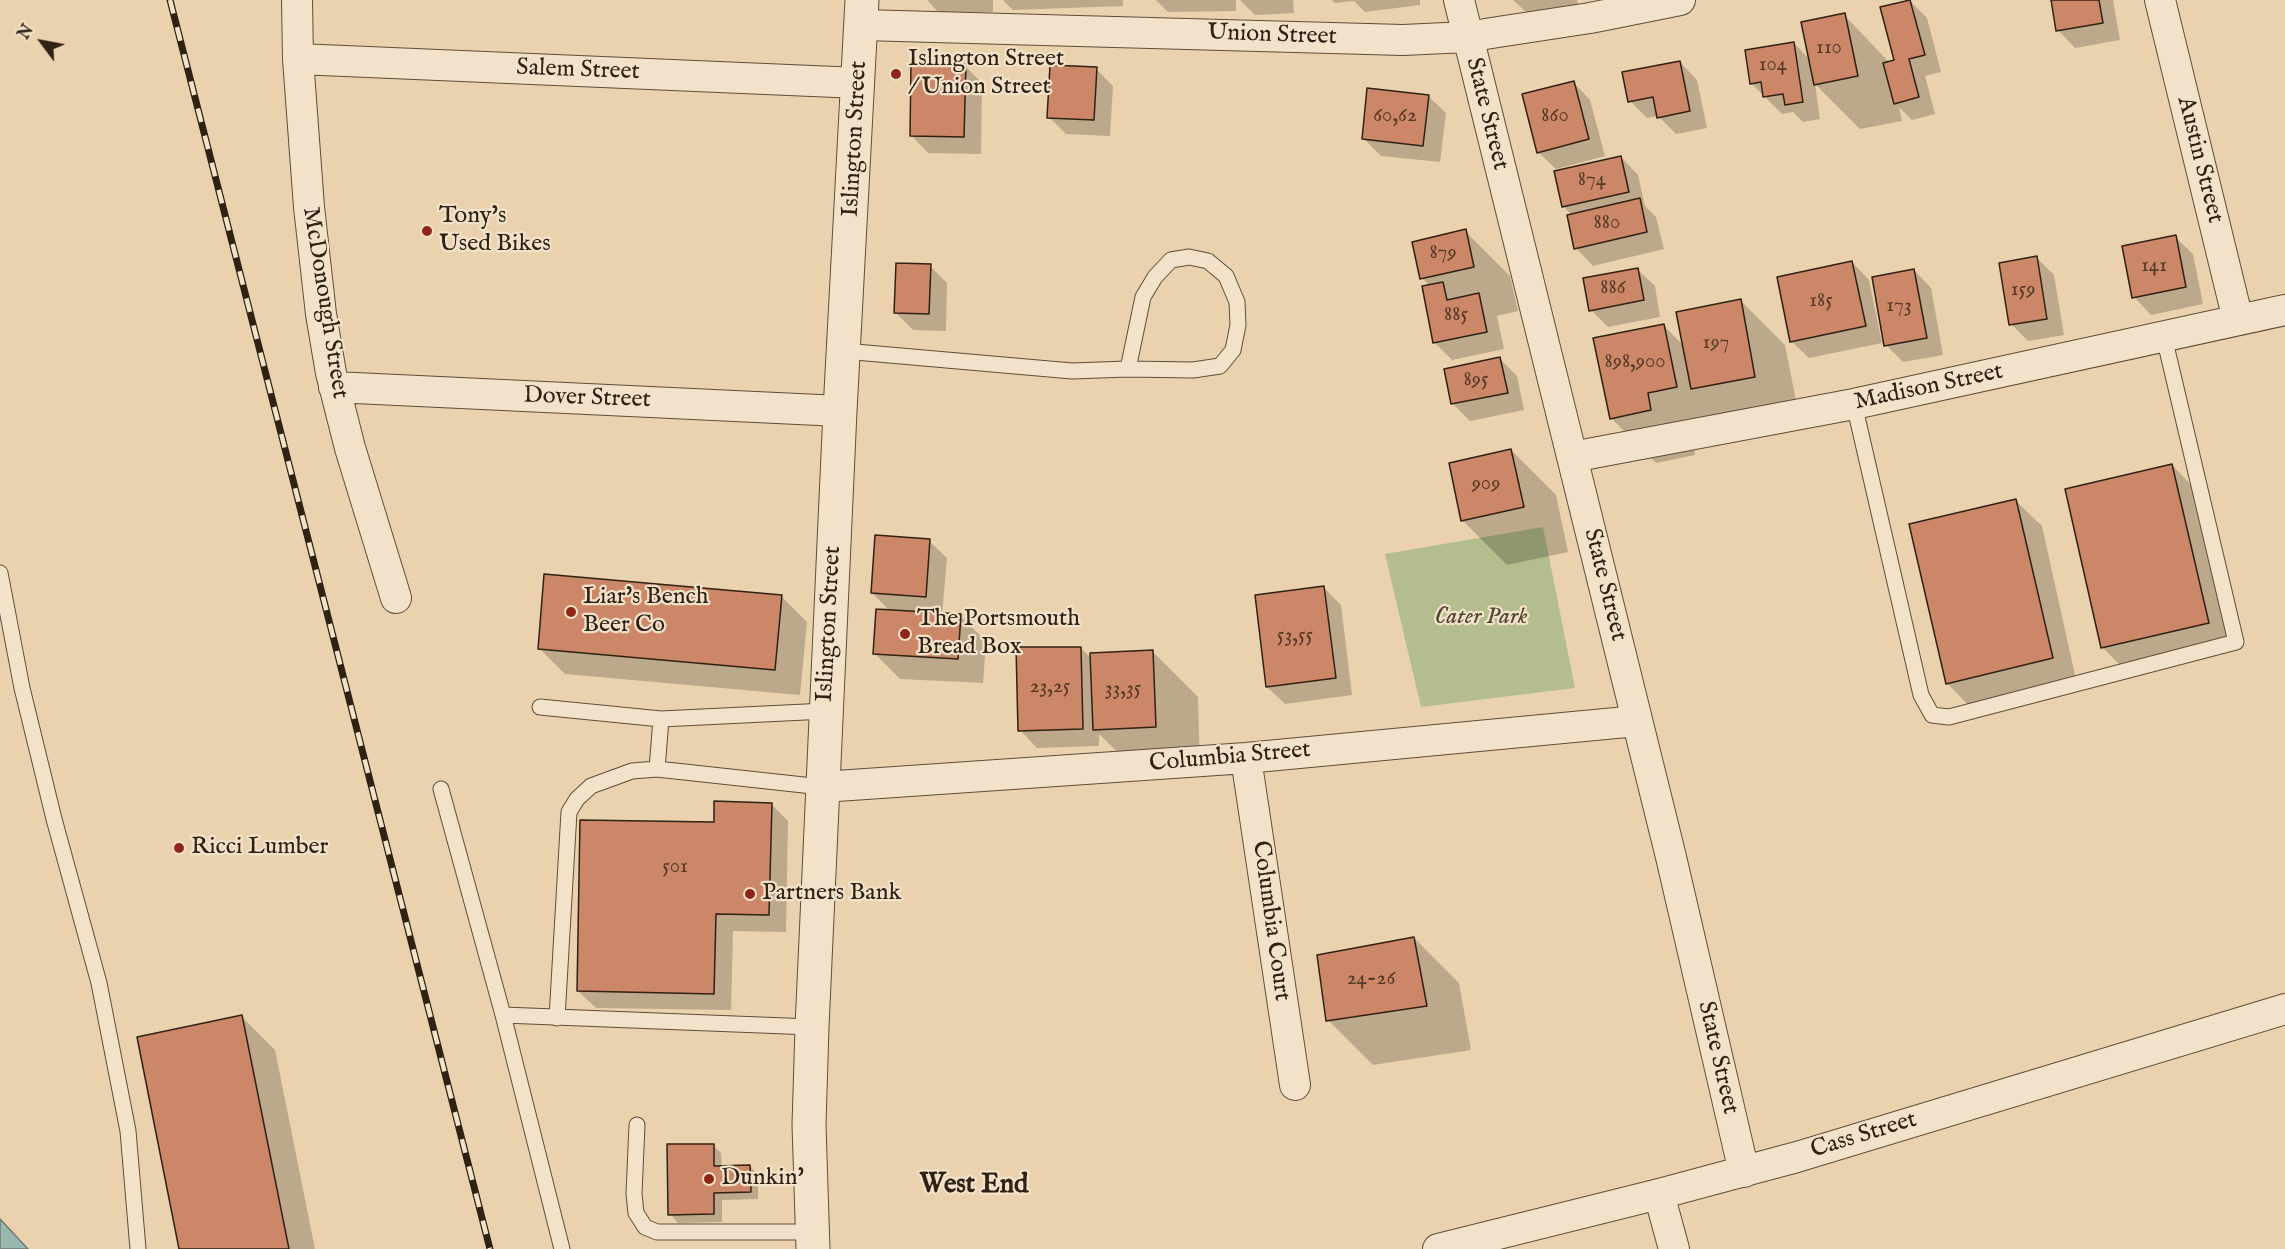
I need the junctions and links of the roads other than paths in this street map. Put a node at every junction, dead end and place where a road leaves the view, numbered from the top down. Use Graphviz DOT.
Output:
graph roads {
  1 [pos="297,0"];
  2 [pos="1459,0"];
  3 [pos="1680,0"];
  4 [pos="2160,0"];
  5 [pos="862,12"];
  6 [pos="1467,37"];
  7 [pos="298,59"];
  8 [pos="859,82"];
  9 [pos="2285,310"];
  10 [pos="2238,320"];
  11 [pos="2164,337"];
  12 [pos="844,351"];
  13 [pos="1128,369"];
  14 [pos="334,387"];
  15 [pos="1854,404"];
  16 [pos="840,411"];
  17 [pos="1572,457"];
  18 [pos="0,573"];
  19 [pos="396,598"];
  20 [pos="540,707"];
  21 [pos="826,711"];
  22 [pos="661,719"];
  23 [pos="1637,721"];
  24 [pos="1246,758"];
  25 [pos="657,769"];
  26 [pos="822,787"];
  27 [pos="441,789"];
  28 [pos="2285,1009"];
  29 [pos="503,1015"];
  30 [pos="557,1018"];
  31 [pos="812,1027"];
  32 [pos="1294,1085"];
  33 [pos="637,1125"];
  34 [pos="1744,1172"];
  35 [pos="1659,1194"];
  36 [pos="813,1241"];
  37 [pos="138,1249"];
  38 [pos="562,1249"];
  39 [pos="1438,1249"];
  40 [pos="1674,1249"];
  1 -- 7 [label="street, McDonough Street"];
  2 -- 6 [label="street, State Street"];
  3 -- 6 [label="street, Union Street"];
  4 -- 10 [label="street, Austin Street"];
  5 -- 6 [label="street, Union Street"];
  5 -- 8 [label="street, Islington Street"];
  6 -- 17 [label="street, State Street"];
  7 -- 8 [label="street, Salem Street"];
  7 -- 14 [label="street, McDonough Street"];
  8 -- 12 [label="street, Islington Street"];
  9 -- 10 [label="street, Madison Street"];
  10 -- 11 [label="street, Madison Street"];
  11 -- 15 [label="street, Madison Street"];
  11 -- 15 [label="lane"];
  12 -- 13 [label="lane"];
  12 -- 16 [label="street, Islington Street"];
  13 -- 13 [label="lane"];
  14 -- 16 [label="street, Dover Street"];
  14 -- 19 [label="street, McDonough Street"];
  15 -- 17 [label="street, Madison Street"];
  16 -- 21 [label="street, Islington Street"];
  17 -- 23 [label="street, State Street"];
  18 -- 37 [label="lane"];
  20 -- 22 [label="lane"];
  21 -- 22 [label="lane"];
  21 -- 26 [label="street, Islington Street"];
  22 -- 25 [label="lane"];
  23 -- 24 [label="street, Columbia Street"];
  23 -- 34 [label="street, State Street"];
  24 -- 26 [label="street, Columbia Street"];
  24 -- 32 [label="street, Columbia Court"];
  25 -- 26 [label="lane"];
  25 -- 30 [label="lane"];
  26 -- 31 [label="street, Islington Street"];
  27 -- 29 [label="lane"];
  28 -- 34 [label="street, Cass Street"];
  29 -- 30 [label="lane"];
  29 -- 38 [label="lane"];
  30 -- 31 [label="lane"];
  31 -- 36 [label="street, Islington Street"];
  33 -- 36 [label="lane"];
  34 -- 35 [label="street, Cass Street"];
  35 -- 39 [label="street, Cass Street"];
  35 -- 40 [label="street"];
}
